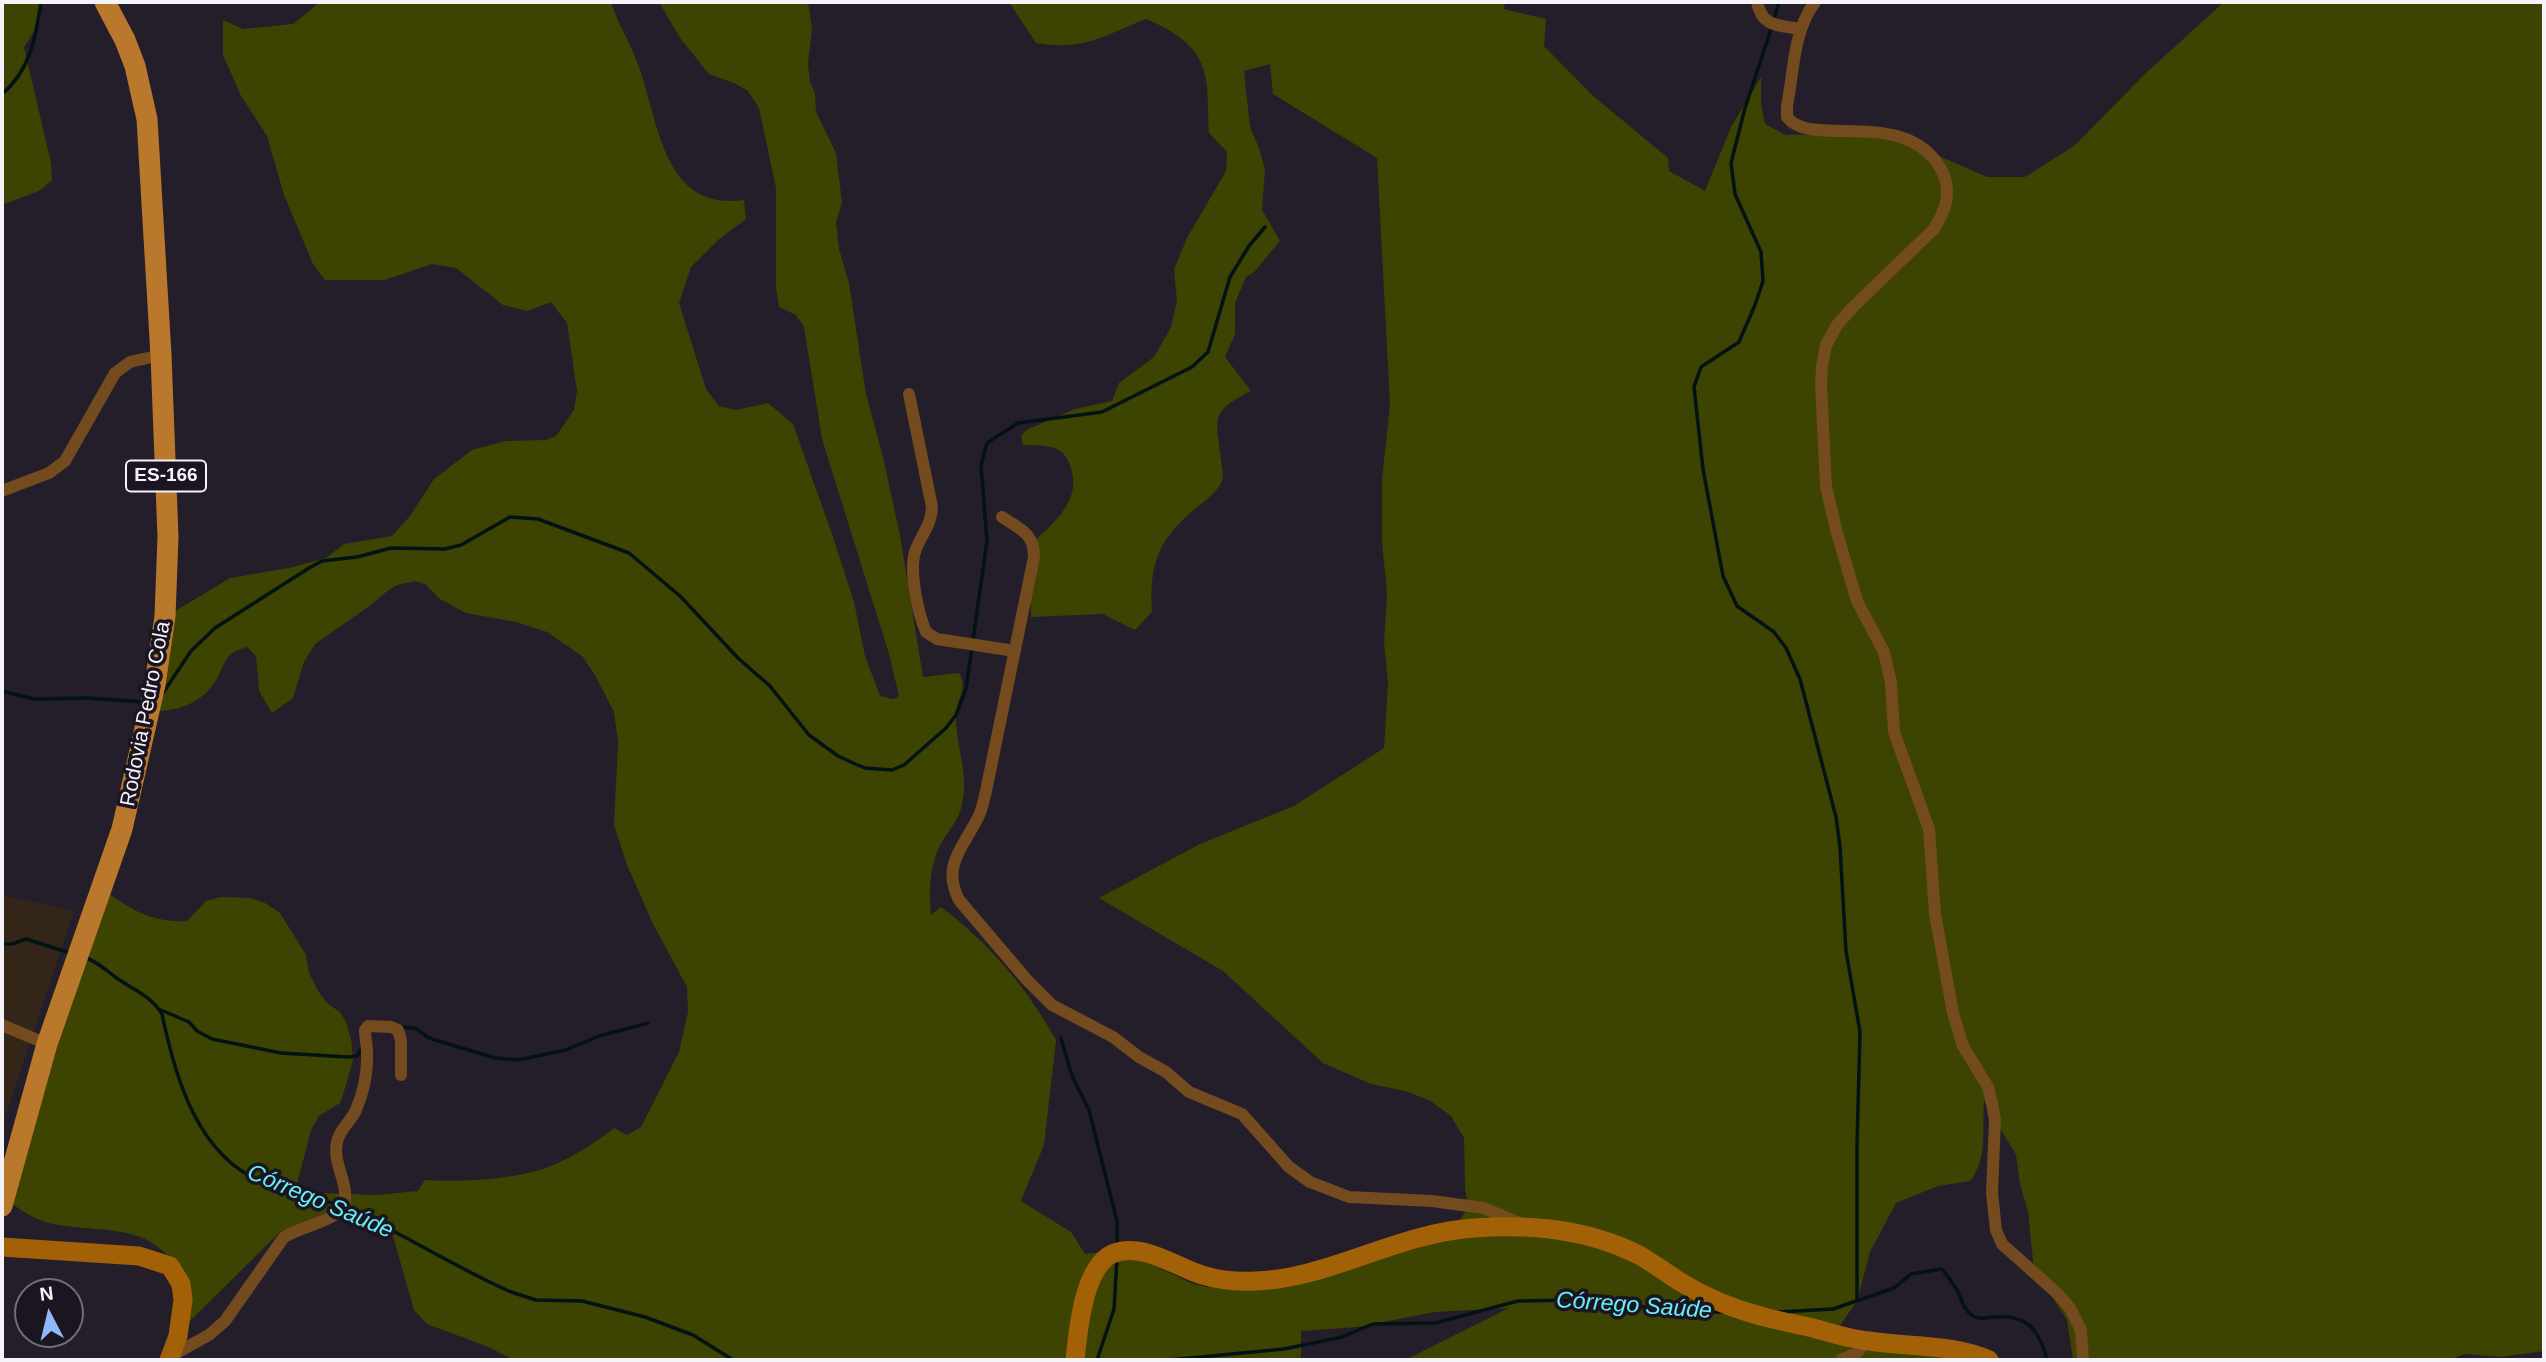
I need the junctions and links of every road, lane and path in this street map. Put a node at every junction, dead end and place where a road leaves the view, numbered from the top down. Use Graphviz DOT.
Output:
graph roads {
  1 [pos="105,2"];
  2 [pos="1758,2"];
  3 [pos="1815,2"];
  4 [pos="1800,29"];
  5 [pos="161,355"];
  6 [pos="909,394"];
  7 [pos="2,491"];
  8 [pos="1002,517"];
  9 [pos="1015,651"];
  10 [pos="2,1025"];
  11 [pos="47,1044"];
  12 [pos="401,1075"];
  13 [pos="2,1206"];
  14 [pos="1528,1227"];
  15 [pos="2,1247"];
  16 [pos="1866,1341"];
  17 [pos="170,1358"];
  18 [pos="1075,1360"];
  19 [pos="1841,1360"];
  20 [pos="1989,1360"];
  21 [pos="2083,1360"];
  1 -- 5 [label="main road, Rodovia Pedro Cola / ES-166"];
  2 -- 4 [label="street"];
  3 -- 4 [label="street"];
  4 -- 21 [label="street"];
  5 -- 7 [label="street"];
  5 -- 11 [label="main road, Rodovia Pedro Cola / ES-166"];
  6 -- 9 [label="street"];
  8 -- 9 [label="street"];
  9 -- 14 [label="street"];
  10 -- 11 [label="street"];
  11 -- 13 [label="main road, Rodovia Pedro Cola / ES-166"];
  12 -- 17 [label="street"];
  14 -- 16 [label="street"];
  14 -- 18 [label="street"];
  15 -- 17 [label="street"];
  16 -- 19 [label="street"];
  16 -- 20 [label="street"];
}
